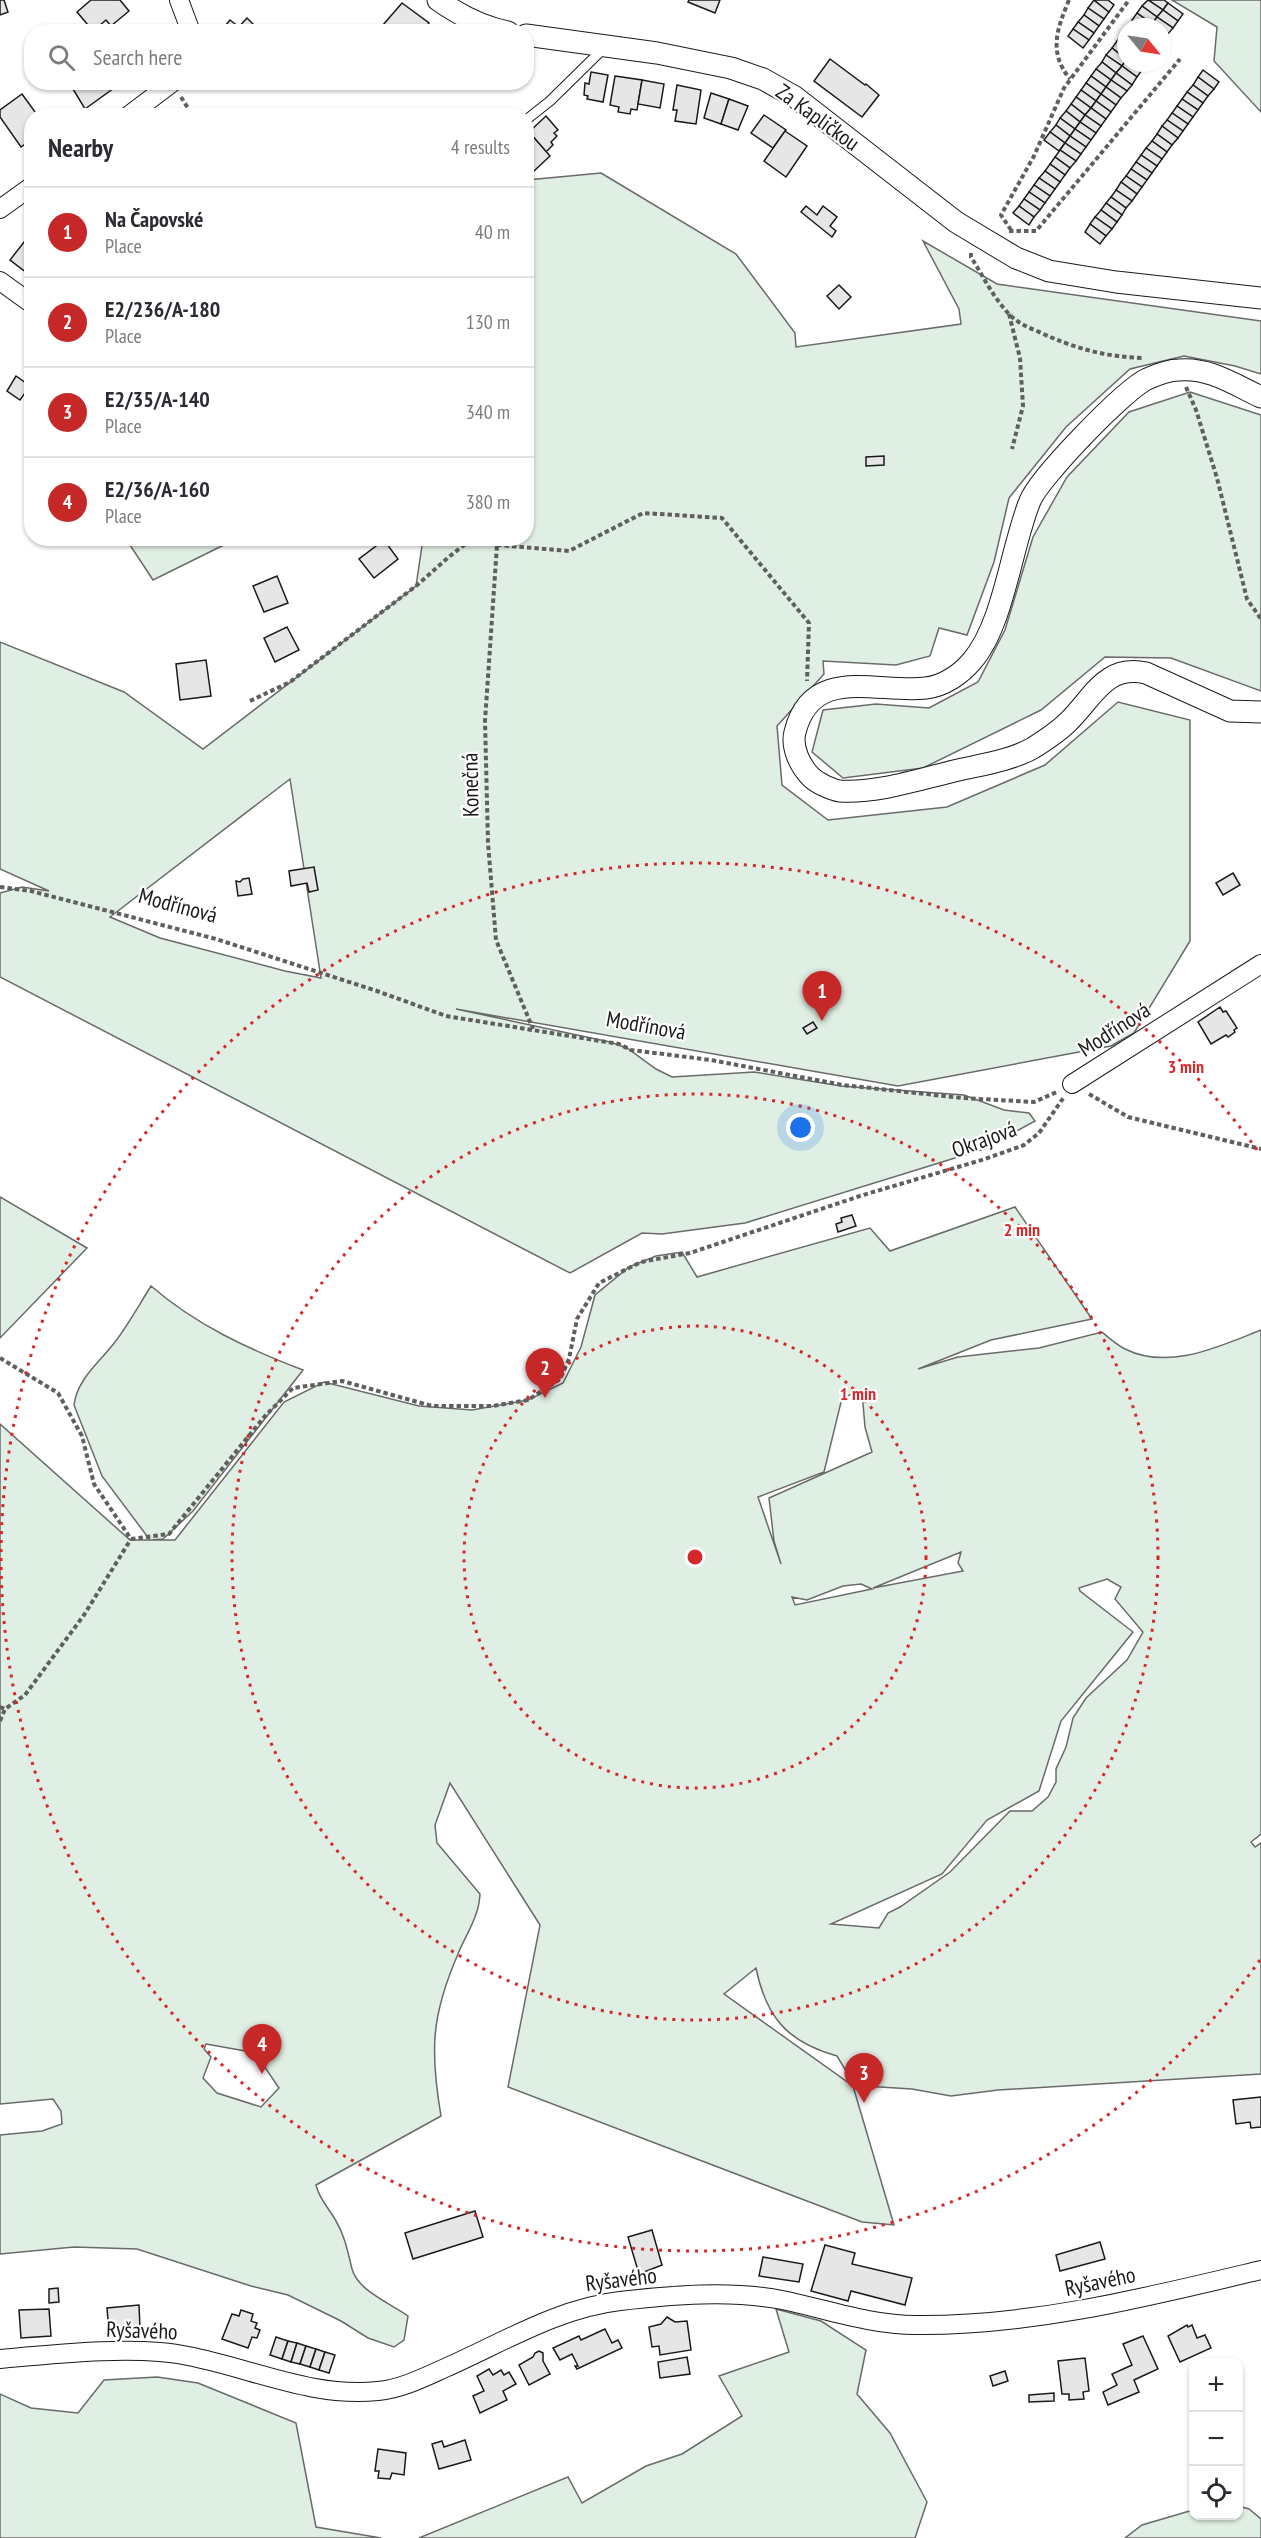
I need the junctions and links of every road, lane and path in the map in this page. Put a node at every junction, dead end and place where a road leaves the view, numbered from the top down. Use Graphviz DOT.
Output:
graph roads {
  1 [pos="180,0"];
  2 [pos="438,0"];
  3 [pos="1069,0"];
  4 [pos="1129,0"];
  5 [pos="188,24"];
  6 [pos="481,24"];
  7 [pos="534,35"];
  8 [pos="605,47"];
  9 [pos="1180,59"];
  10 [pos="1070,79"];
  11 [pos="162,90"];
  12 [pos="139,108"];
  13 [pos="534,114"];
  14 [pos="24,192"];
  15 [pos="0,209"];
  16 [pos="1012,230"];
  17 [pos="972,232"];
  18 [pos="0,281"];
  19 [pos="24,298"];
  20 [pos="1261,298"];
  21 [pos="1008,314"];
  22 [pos="1261,397"];
  23 [pos="1012,449"];
  24 [pos="463,546"];
  25 [pos="497,546"];
  26 [pos="509,546"];
  27 [pos="806,683"];
  28 [pos="250,701"];
  29 [pos="1261,712"];
  30 [pos="0,887"];
  31 [pos="1261,964"];
  32 [pos="533,1030"];
  33 [pos="1072,1084"];
  34 [pos="1261,1149"];
  35 [pos="0,1358"];
  36 [pos="131,1539"];
  37 [pos="3,1708"];
  38 [pos="0,1720"];
  39 [pos="1261,2270"];
  40 [pos="0,2359"];
  1 -- 5 [label="street"];
  2 -- 6 [label="street"];
  3 -- 10 [label="path"];
  4 -- 10 [label="path"];
  7 -- 8 [label="street, Za Kapličkou"];
  8 -- 13 [label="lane"];
  8 -- 17 [label="street, Za Kapličkou"];
  9 -- 16 [label="path"];
  10 -- 16 [label="path"];
  11 -- 12 [label="street"];
  14 -- 15 [label="street"];
  16 -- 17 [label="path"];
  17 -- 20 [label="street, Za Kapličkou"];
  18 -- 19 [label="street"];
  21 -- 23 [label="path"];
  22 -- 29 [label="street"];
  24 -- 28 [label="path"];
  25 -- 32 [label="path, Konečná"];
  26 -- 27 [label="path"];
  30 -- 32 [label="path, Modřínová"];
  31 -- 33 [label="street, Modřínová"];
  32 -- 33 [label="path, Modřínová"];
  33 -- 34 [label="path"];
  33 -- 36 [label="path, Okrajová"];
  35 -- 36 [label="path"];
  36 -- 37 [label="path"];
  37 -- 38 [label="path"];
  39 -- 40 [label="street, Ryšavého"];
}
